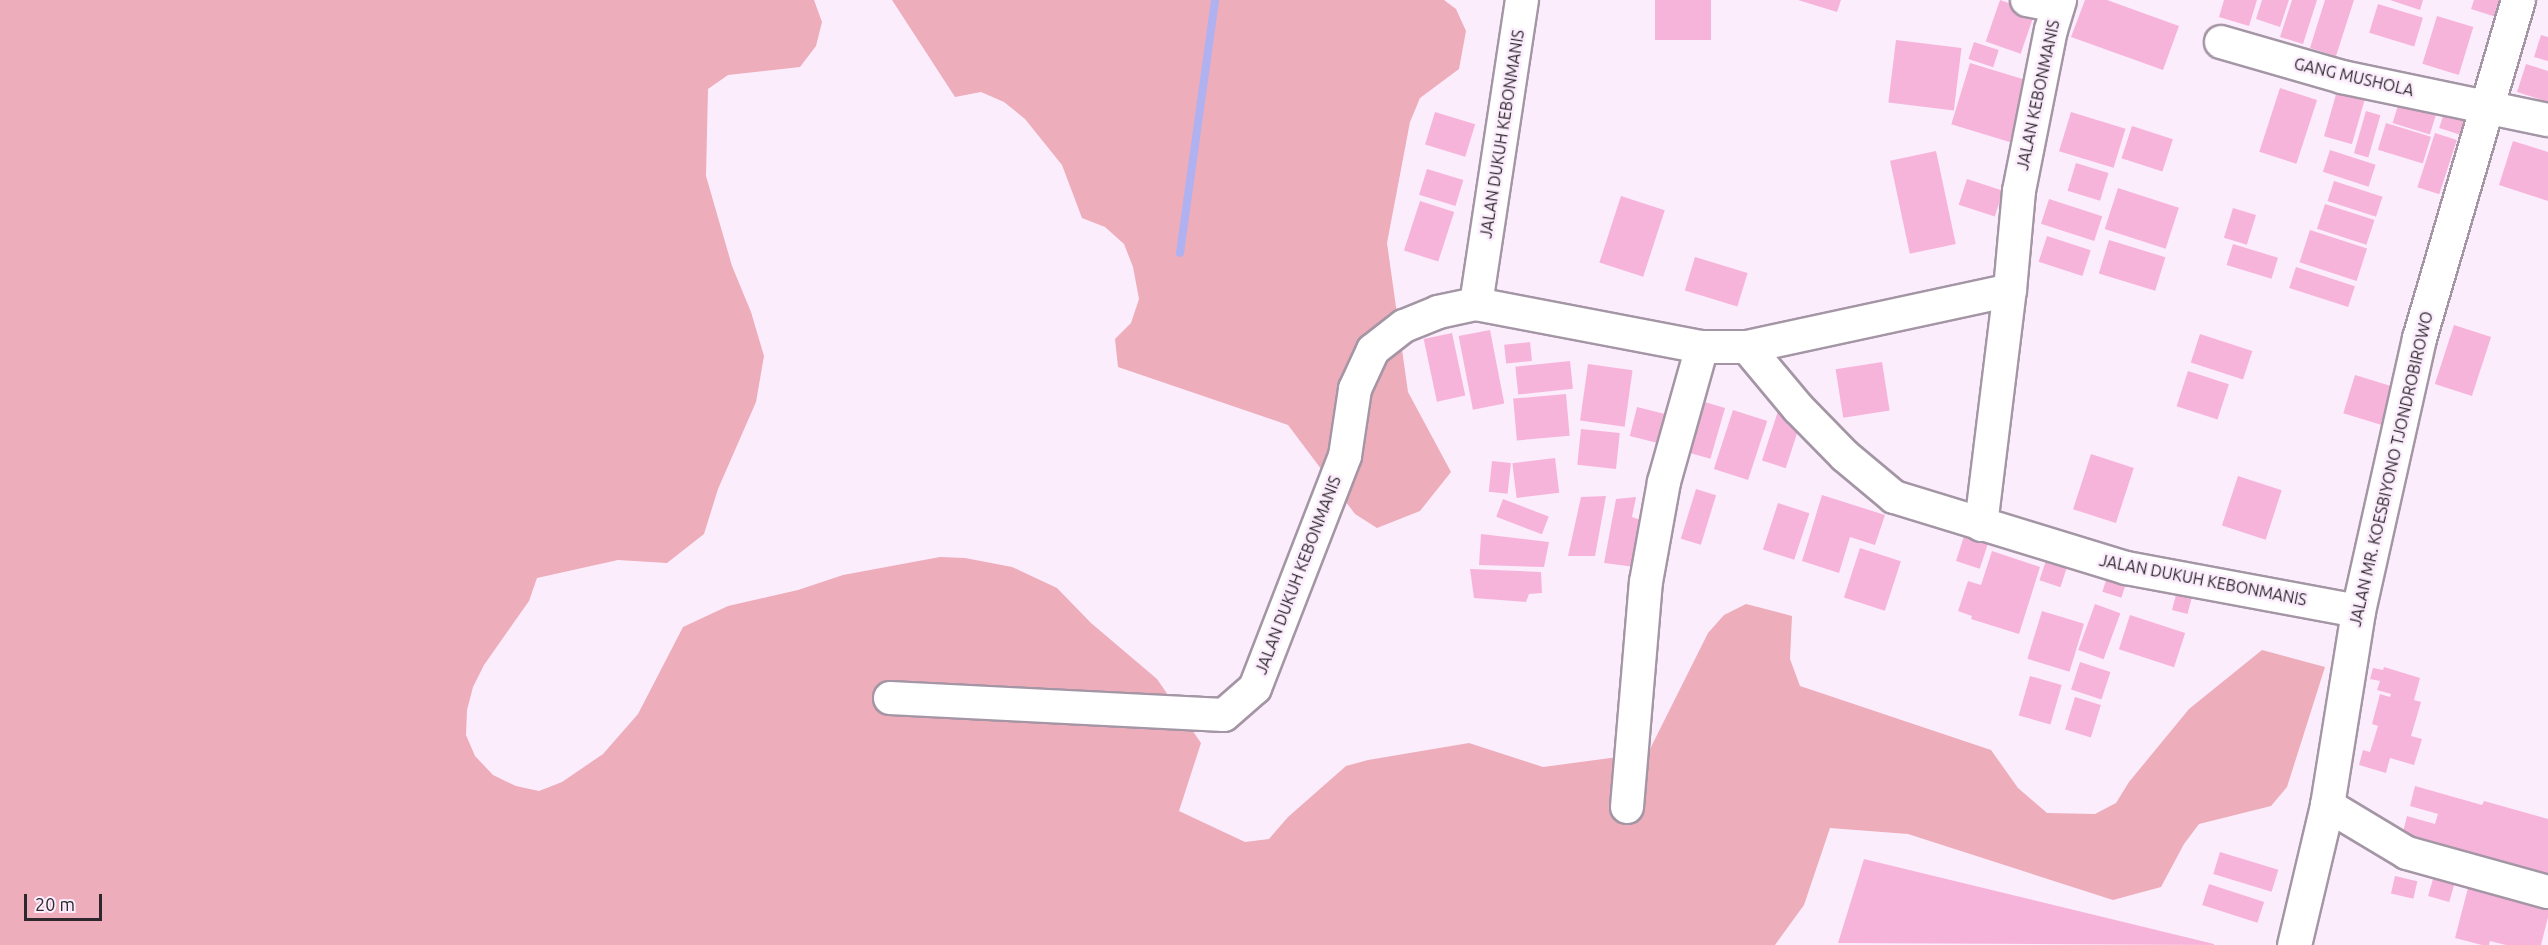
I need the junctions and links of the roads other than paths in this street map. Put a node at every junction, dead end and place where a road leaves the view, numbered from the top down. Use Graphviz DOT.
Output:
graph roads {
  1 [pos="1522,0"];
  2 [pos="2518,0"];
  3 [pos="2048,2"];
  4 [pos="2221,42"];
  5 [pos="2488,106"];
  6 [pos="2548,120"];
  7 [pos="2010,290"];
  8 [pos="1476,304"];
  9 [pos="1702,346"];
  10 [pos="1747,347"];
  11 [pos="1981,525"];
  12 [pos="2358,611"];
  13 [pos="890,698"];
  14 [pos="2327,805"];
  15 [pos="1627,807"];
  16 [pos="2548,892"];
  17 [pos="2294,945"];
  1 -- 8 [label="street, JALAN DUKUH KEBONMANIS"];
  2 -- 5 [label="main road, JALAN MR. KOESBIYONO TJONDROBIROWO"];
  3 -- 7 [label="street, JALAN KEBONMANIS"];
  4 -- 5 [label="street, GANG MUSHOLA"];
  5 -- 6 [label="street, GANG MUSHOLA"];
  5 -- 12 [label="main road, JALAN MR. KOESBIYONO TJONDROBIROWO"];
  7 -- 10 [label="street, JALAN DUKUH KEBONMANIS"];
  7 -- 11 [label="street"];
  8 -- 9 [label="street, JALAN DUKUH KEBONMANIS"];
  8 -- 13 [label="street, JALAN DUKUH KEBONMANIS"];
  9 -- 10 [label="street, JALAN DUKUH KEBONMANIS"];
  9 -- 15 [label="street"];
  10 -- 11 [label="street, JALAN DUKUH KEBONMANIS"];
  11 -- 12 [label="street, JALAN DUKUH KEBONMANIS"];
  12 -- 14 [label="main road, JALAN MR. KOESBIYONO TJONDROBIROWO"];
  14 -- 16 [label="street"];
  14 -- 17 [label="main road, JALAN MR. KOESBIYONO TJONDROBIROWO"];
}
